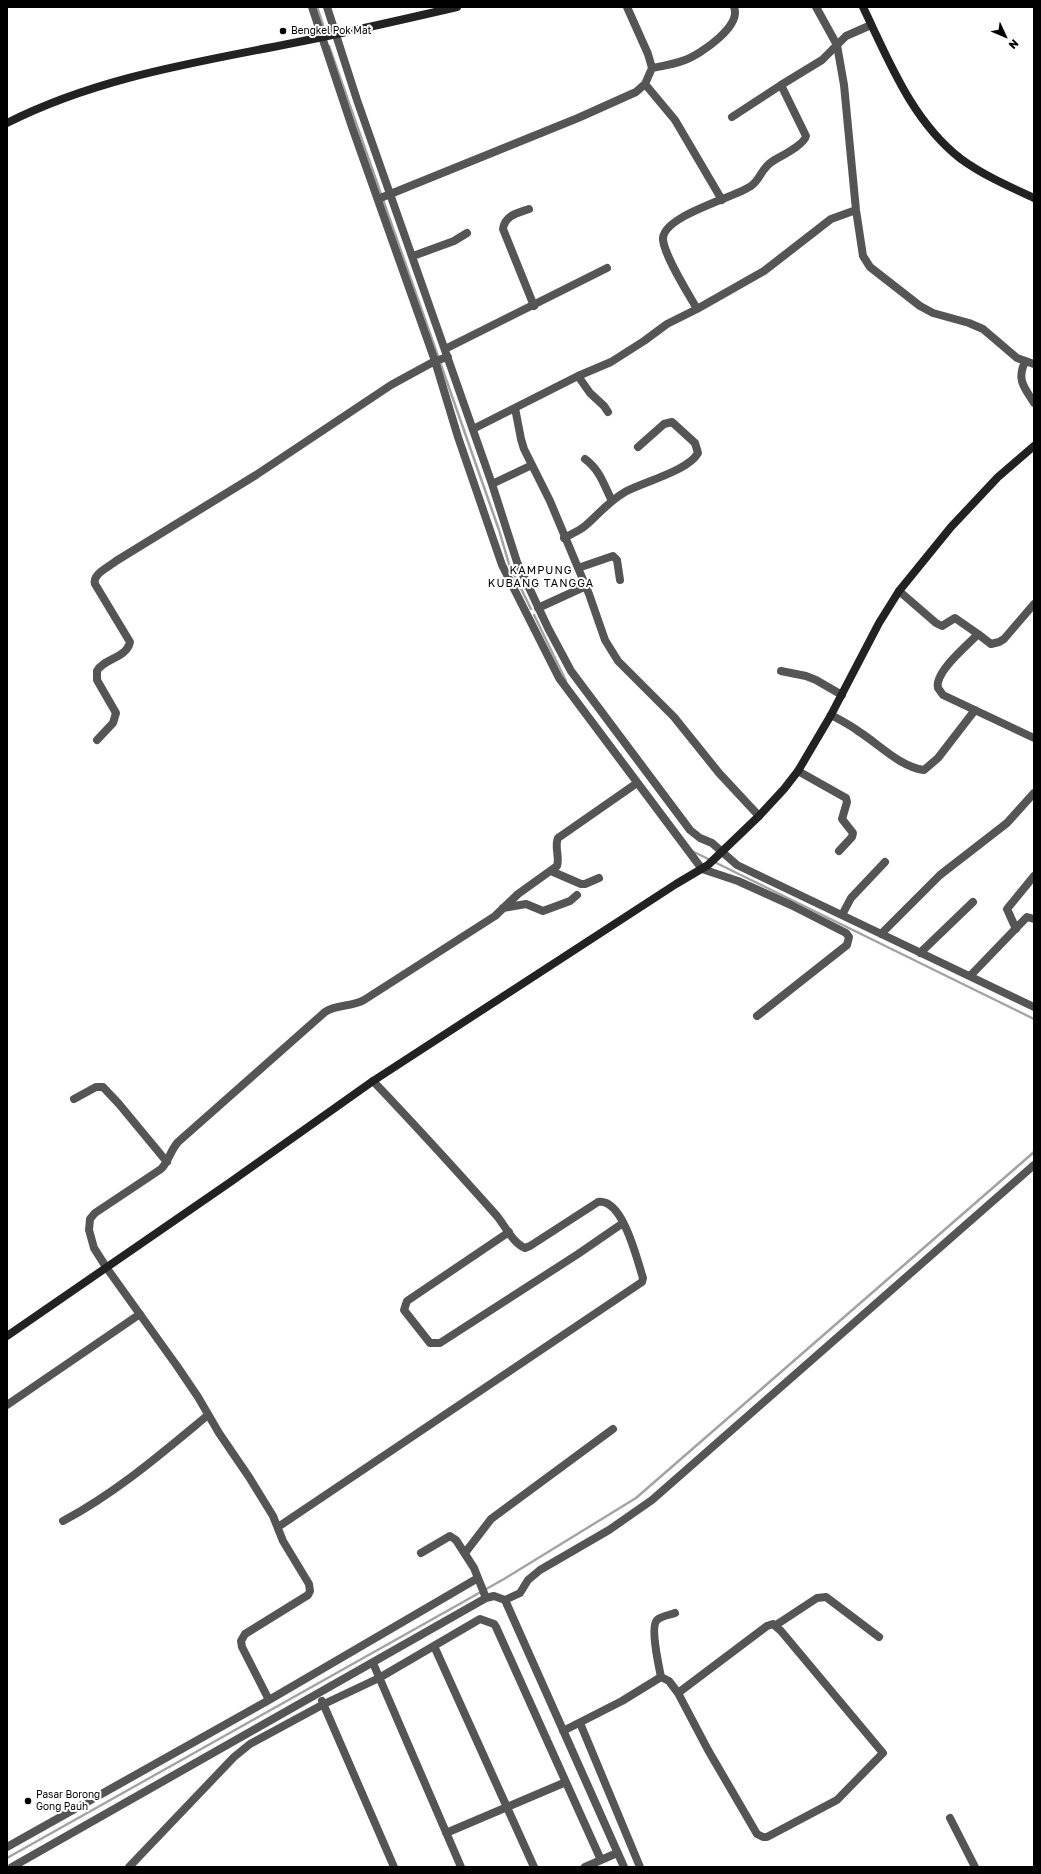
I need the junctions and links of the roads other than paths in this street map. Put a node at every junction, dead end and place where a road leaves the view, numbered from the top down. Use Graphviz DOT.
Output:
graph roads {
  1 [pos="312,7"];
  2 [pos="327,7"];
  3 [pos="457,7"];
  4 [pos="628,7"];
  5 [pos="734,7"];
  6 [pos="816,7"];
  7 [pos="863,7"];
  8 [pos="871,25"];
  9 [pos="336,35"];
  10 [pos="321,38"];
  11 [pos="837,45"];
  12 [pos="652,68"];
  13 [pos="646,84"];
  14 [pos="781,85"];
  15 [pos="732,117"];
  16 [pos="7,123"];
  17 [pos="384,196"];
  18 [pos="1034,198"];
  19 [pos="722,200"];
  20 [pos="529,209"];
  21 [pos="856,210"];
  22 [pos="467,233"];
  23 [pos="413,256"];
  24 [pos="607,268"];
  25 [pos="534,306"];
  26 [pos="697,309"];
  27 [pos="442,357"];
  28 [pos="1025,362"];
  29 [pos="1034,364"];
  30 [pos="578,376"];
  31 [pos="1034,403"];
  32 [pos="515,408"];
  33 [pos="608,412"];
  34 [pos="473,429"];
  35 [pos="1034,446"];
  36 [pos="638,447"];
  37 [pos="585,459"];
  38 [pos="532,465"];
  39 [pos="492,484"];
  40 [pos="612,501"];
  41 [pos="564,538"];
  42 [pos="509,545"];
  43 [pos="502,565"];
  44 [pos="578,568"];
  45 [pos="620,580"];
  46 [pos="586,586"];
  47 [pos="899,591"];
  48 [pos="1034,604"];
  49 [pos="538,608"];
  50 [pos="978,634"];
  51 [pos="781,671"];
  52 [pos="842,695"];
  53 [pos="975,710"];
  54 [pos="832,715"];
  55 [pos="1034,738"];
  56 [pos="97,740"];
  57 [pos="798,771"];
  58 [pos="637,783"];
  59 [pos="1034,793"];
  60 [pos="760,816"];
  61 [pos="839,851"];
  62 [pos="720,854"];
  63 [pos="886,862"];
  64 [pos="705,867"];
  65 [pos="551,871"];
  66 [pos="1034,876"];
  67 [pos="599,878"];
  68 [pos="577,895"];
  69 [pos="973,902"];
  70 [pos="503,908"];
  71 [pos="842,916"];
  72 [pos="1034,918"];
  73 [pos="1016,929"];
  74 [pos="881,934"];
  75 [pos="920,953"];
  76 [pos="970,976"];
  77 [pos="1034,1007"];
  78 [pos="757,1016"];
  79 [pos="372,1081"];
  80 [pos="74,1099"];
  81 [pos="167,1162"];
  82 [pos="1034,1164"];
  83 [pos="623,1223"];
  84 [pos="509,1232"];
  85 [pos="106,1267"];
  86 [pos="140,1314"];
  87 [pos="7,1336"];
  88 [pos="7,1405"];
  89 [pos="208,1415"];
  90 [pos="613,1429"];
  91 [pos="63,1521"];
  92 [pos="278,1527"];
  93 [pos="421,1553"];
  94 [pos="465,1553"];
  95 [pos="479,1581"];
  96 [pos="485,1596"];
  97 [pos="505,1600"];
  98 [pos="675,1613"];
  99 [pos="776,1625"];
  100 [pos="879,1637"];
  101 [pos="434,1646"];
  102 [pos="373,1663"];
  103 [pos="661,1677"];
  104 [pos="379,1678"];
  105 [pos="678,1692"];
  106 [pos="319,1694"];
  107 [pos="269,1700"];
  108 [pos="324,1704"];
  109 [pos="580,1724"];
  110 [pos="563,1731"];
  111 [pos="566,1782"];
  112 [pos="506,1807"];
  113 [pos="950,1818"];
  114 [pos="446,1833"];
  115 [pos="7,1847"];
  116 [pos="617,1853"];
  117 [pos="601,1860"];
  118 [pos="12,1867"];
  119 [pos="129,1867"];
  120 [pos="394,1867"];
  121 [pos="461,1867"];
  122 [pos="534,1867"];
  123 [pos="585,1867"];
  124 [pos="624,1867"];
  125 [pos="640,1867"];
  126 [pos="975,1867"];
  1 -- 10 [label="street"];
  2 -- 9 [label="street"];
  3 -- 9 [label="street"];
  4 -- 12 [label="street"];
  5 -- 12 [label="street"];
  6 -- 11 [label="street"];
  7 -- 8 [label="street"];
  8 -- 11 [label="street"];
  8 -- 18 [label="street"];
  9 -- 10 [label="street"];
  9 -- 17 [label="street"];
  10 -- 16 [label="street"];
  10 -- 17 [label="street"];
  11 -- 14 [label="street"];
  11 -- 21 [label="street"];
  12 -- 13 [label="street"];
  13 -- 17 [label="street"];
  13 -- 19 [label="street"];
  14 -- 15 [label="street"];
  14 -- 19 [label="street"];
  17 -- 23 [label="street"];
  17 -- 27 [label="street"];
  19 -- 26 [label="street"];
  20 -- 25 [label="street"];
  21 -- 26 [label="street"];
  21 -- 28 [label="street"];
  22 -- 23 [label="street"];
  23 -- 27 [label="street"];
  24 -- 25 [label="street"];
  25 -- 27 [label="street"];
  26 -- 30 [label="street"];
  27 -- 34 [label="street"];
  27 -- 43 [label="street"];
  27 -- 56 [label="street"];
  28 -- 29 [label="street"];
  28 -- 31 [label="street"];
  30 -- 32 [label="street"];
  30 -- 33 [label="street"];
  32 -- 34 [label="street"];
  32 -- 38 [label="street"];
  34 -- 39 [label="street"];
  35 -- 47 [label="street"];
  36 -- 40 [label="street"];
  37 -- 40 [label="street"];
  38 -- 39 [label="street"];
  38 -- 41 [label="street"];
  39 -- 42 [label="street"];
  40 -- 41 [label="street"];
  41 -- 44 [label="street"];
  42 -- 43 [label="street"];
  42 -- 49 [label="street"];
  43 -- 58 [label="street"];
  44 -- 45 [label="street"];
  44 -- 46 [label="street"];
  46 -- 49 [label="street"];
  46 -- 60 [label="street"];
  47 -- 50 [label="street"];
  47 -- 52 [label="street"];
  48 -- 50 [label="street"];
  49 -- 62 [label="street"];
  50 -- 53 [label="street"];
  51 -- 52 [label="street"];
  52 -- 54 [label="street"];
  53 -- 54 [label="street"];
  53 -- 55 [label="street"];
  54 -- 57 [label="street"];
  57 -- 60 [label="street"];
  57 -- 61 [label="street"];
  58 -- 64 [label="street"];
  58 -- 65 [label="street"];
  59 -- 74 [label="street"];
  60 -- 62 [label="street"];
  62 -- 64 [label="street"];
  62 -- 71 [label="street"];
  63 -- 71 [label="street"];
  64 -- 78 [label="street"];
  64 -- 79 [label="street"];
  65 -- 67 [label="street"];
  65 -- 70 [label="street"];
  66 -- 73 [label="street"];
  68 -- 70 [label="street"];
  69 -- 75 [label="street"];
  70 -- 81 [label="street"];
  71 -- 74 [label="street"];
  72 -- 73 [label="street"];
  73 -- 76 [label="street"];
  74 -- 75 [label="street"];
  75 -- 76 [label="street"];
  76 -- 77 [label="street"];
  79 -- 84 [label="street"];
  79 -- 85 [label="street"];
  80 -- 81 [label="street"];
  81 -- 85 [label="street"];
  82 -- 97 [label="street"];
  83 -- 84 [label="street"];
  83 -- 84 [label="street"];
  83 -- 92 [label="street"];
  85 -- 86 [label="street"];
  85 -- 87 [label="street"];
  86 -- 88 [label="street"];
  86 -- 89 [label="street"];
  89 -- 91 [label="street"];
  89 -- 92 [label="street"];
  90 -- 94 [label="street"];
  92 -- 107 [label="street"];
  93 -- 94 [label="street"];
  94 -- 95 [label="street"];
  95 -- 96 [label="street"];
  95 -- 107 [label="street"];
  96 -- 97 [label="street"];
  96 -- 102 [label="street"];
  97 -- 110 [label="street"];
  98 -- 103 [label="street"];
  99 -- 100 [label="street"];
  99 -- 105 [label="street"];
  99 -- 105 [label="street"];
  101 -- 104 [label="street"];
  101 -- 111 [label="street"];
  101 -- 112 [label="street"];
  102 -- 104 [label="street"];
  102 -- 106 [label="street"];
  103 -- 105 [label="street"];
  103 -- 109 [label="street"];
  104 -- 108 [label="street"];
  104 -- 114 [label="street"];
  106 -- 108 [label="street"];
  106 -- 118 [label="street"];
  107 -- 115 [label="street"];
  108 -- 119 [label="street"];
  108 -- 120 [label="street"];
  109 -- 110 [label="street"];
  109 -- 125 [label="street"];
  110 -- 116 [label="street"];
  111 -- 112 [label="street"];
  111 -- 117 [label="street"];
  112 -- 114 [label="street"];
  112 -- 122 [label="street"];
  113 -- 126 [label="street"];
  114 -- 121 [label="street"];
  116 -- 117 [label="street"];
  116 -- 124 [label="street"];
  117 -- 123 [label="street"];
}
